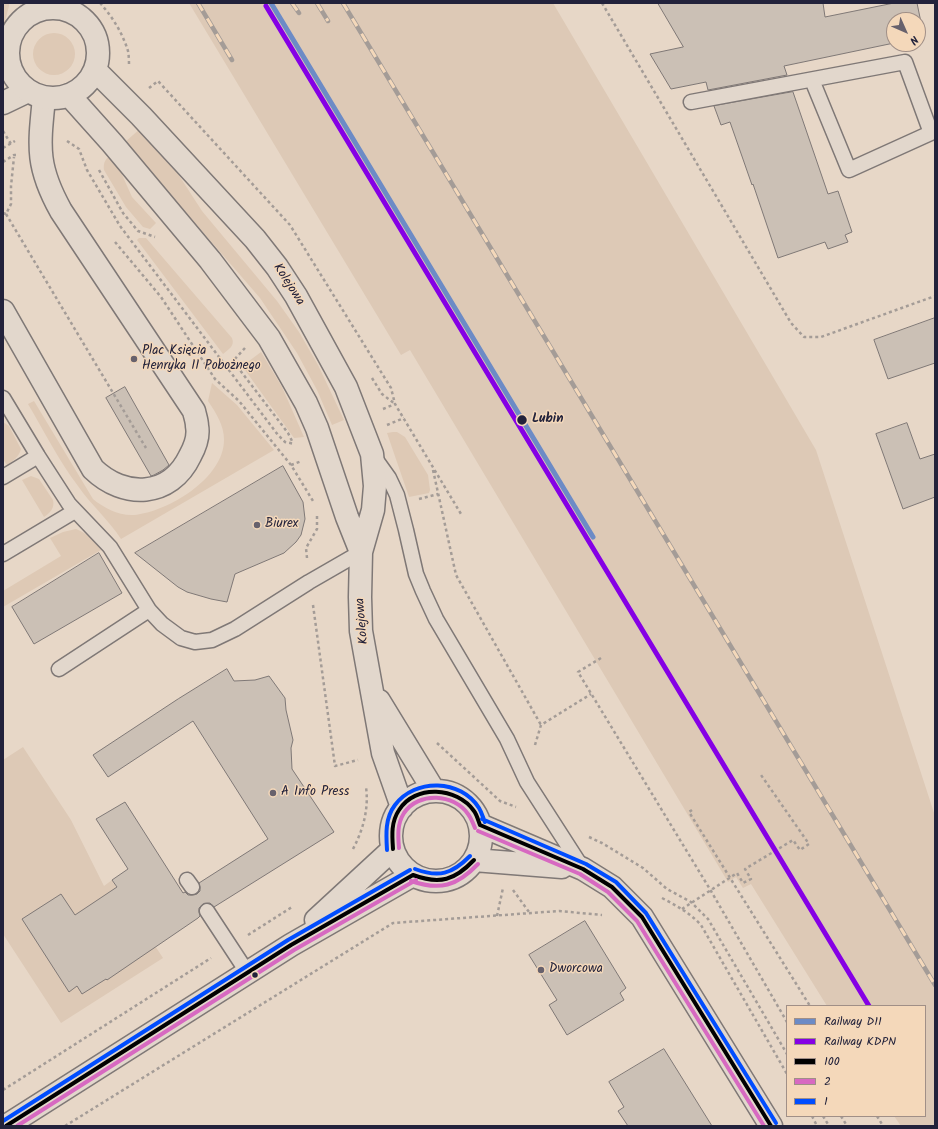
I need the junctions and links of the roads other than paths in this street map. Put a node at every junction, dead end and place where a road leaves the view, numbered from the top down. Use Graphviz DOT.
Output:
graph roads {
  1 [pos="59,6"];
  2 [pos="21,10"];
  3 [pos="5,62"];
  4 [pos="95,70"];
  5 [pos="812,80"];
  6 [pos="36,94"];
  7 [pos="69,95"];
  8 [pos="691,102"];
  9 [pos="3,103"];
  10 [pos="933,132"];
  11 [pos="3,311"];
  12 [pos="4,401"];
  13 [pos="372,454"];
  14 [pos="38,456"];
  15 [pos="3,477"];
  16 [pos="75,510"];
  17 [pos="361,552"];
  18 [pos="3,554"];
  19 [pos="149,610"];
  20 [pos="58,669"];
  21 [pos="373,690"];
  22 [pos="434,791"];
  23 [pos="402,807"];
  24 [pos="480,825"];
  25 [pos="393,848"];
  26 [pos="474,860"];
  27 [pos="583,869"];
  28 [pos="413,875"];
  29 [pos="207,911"];
  30 [pos="291,944"];
  31 [pos="247,972"];
  32 [pos="6,1126"];
  33 [pos="771,1126"];
  1 -- 2 [label="street"];
  1 -- 4 [label="street"];
  2 -- 3 [label="street"];
  3 -- 6 [label="street"];
  4 -- 7 [label="street"];
  4 -- 13 [label="street, Kolejowa"];
  5 -- 8 [label="lane"];
  5 -- 10 [label="lane"];
  5 -- 10 [label="lane"];
  6 -- 7 [label="street"];
  6 -- 9 [label="street"];
  6 -- 11 [label="street"];
  7 -- 17 [label="street, Kolejowa"];
  12 -- 14 [label="lane"];
  13 -- 17 [label="street, Kolejowa"];
  13 -- 27 [label="lane"];
  14 -- 15 [label="lane"];
  14 -- 16 [label="lane"];
  16 -- 18 [label="lane"];
  16 -- 19 [label="lane"];
  17 -- 19 [label="lane"];
  17 -- 21 [label="street, Kolejowa"];
  19 -- 20 [label="lane"];
  21 -- 22 [label="street, Kolejowa"];
  21 -- 23 [label="street, Kolejowa"];
  22 -- 23 [label="street"];
  22 -- 24 [label="street"];
  23 -- 25 [label="street"];
  24 -- 26 [label="street"];
  24 -- 27 [label="street"];
  25 -- 28 [label="street"];
  25 -- 30 [label="street"];
  26 -- 27 [label="street"];
  26 -- 28 [label="street"];
  27 -- 33 [label="street"];
  28 -- 30 [label="street"];
  29 -- 31 [label="lane"];
  30 -- 31 [label="street"];
  31 -- 32 [label="street"];
}
